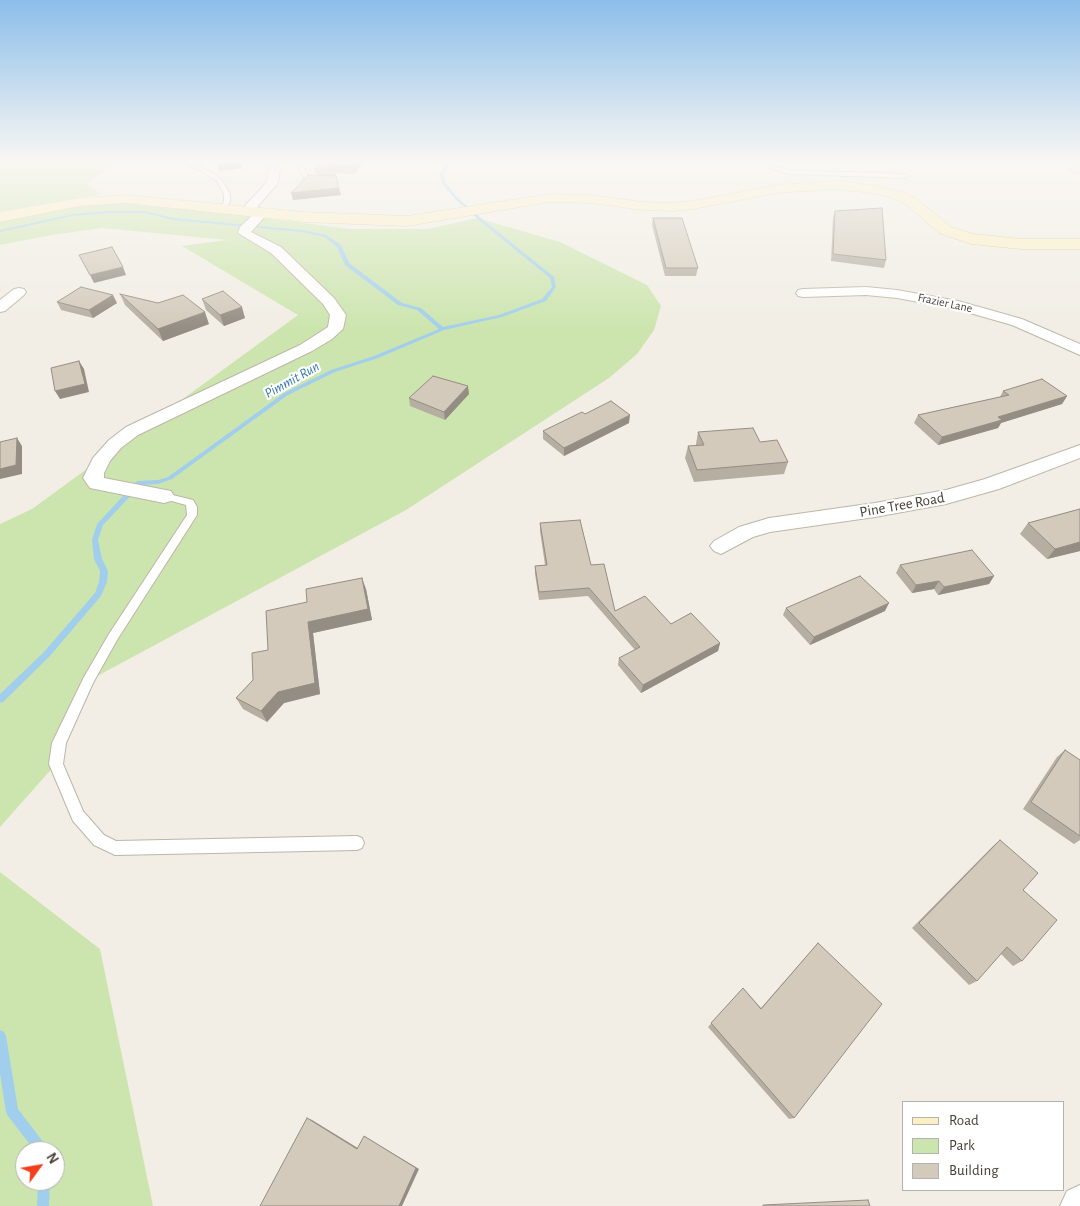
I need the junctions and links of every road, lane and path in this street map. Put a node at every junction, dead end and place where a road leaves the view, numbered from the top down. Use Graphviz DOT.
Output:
graph roads {
  1 [pos="254,216"];
  2 [pos="287,216"];
  3 [pos="435,216"];
  4 [pos="929,216"];
  5 [pos="1080,244"];
  6 [pos="19,292"];
  7 [pos="803,293"];
  8 [pos="0,308"];
  9 [pos="1080,350"];
  10 [pos="1080,451"];
  11 [pos="164,496"];
  12 [pos="721,546"];
  13 [pos="357,843"];
  1 -- 11 [label="street"];
  2 -- 3 [label="main road"];
  4 -- 5 [label="main road"];
  6 -- 8 [label="street"];
  7 -- 9 [label="street, Frazier Lane"];
  10 -- 12 [label="street, Pine Tree Road"];
  11 -- 13 [label="lane"];
}
